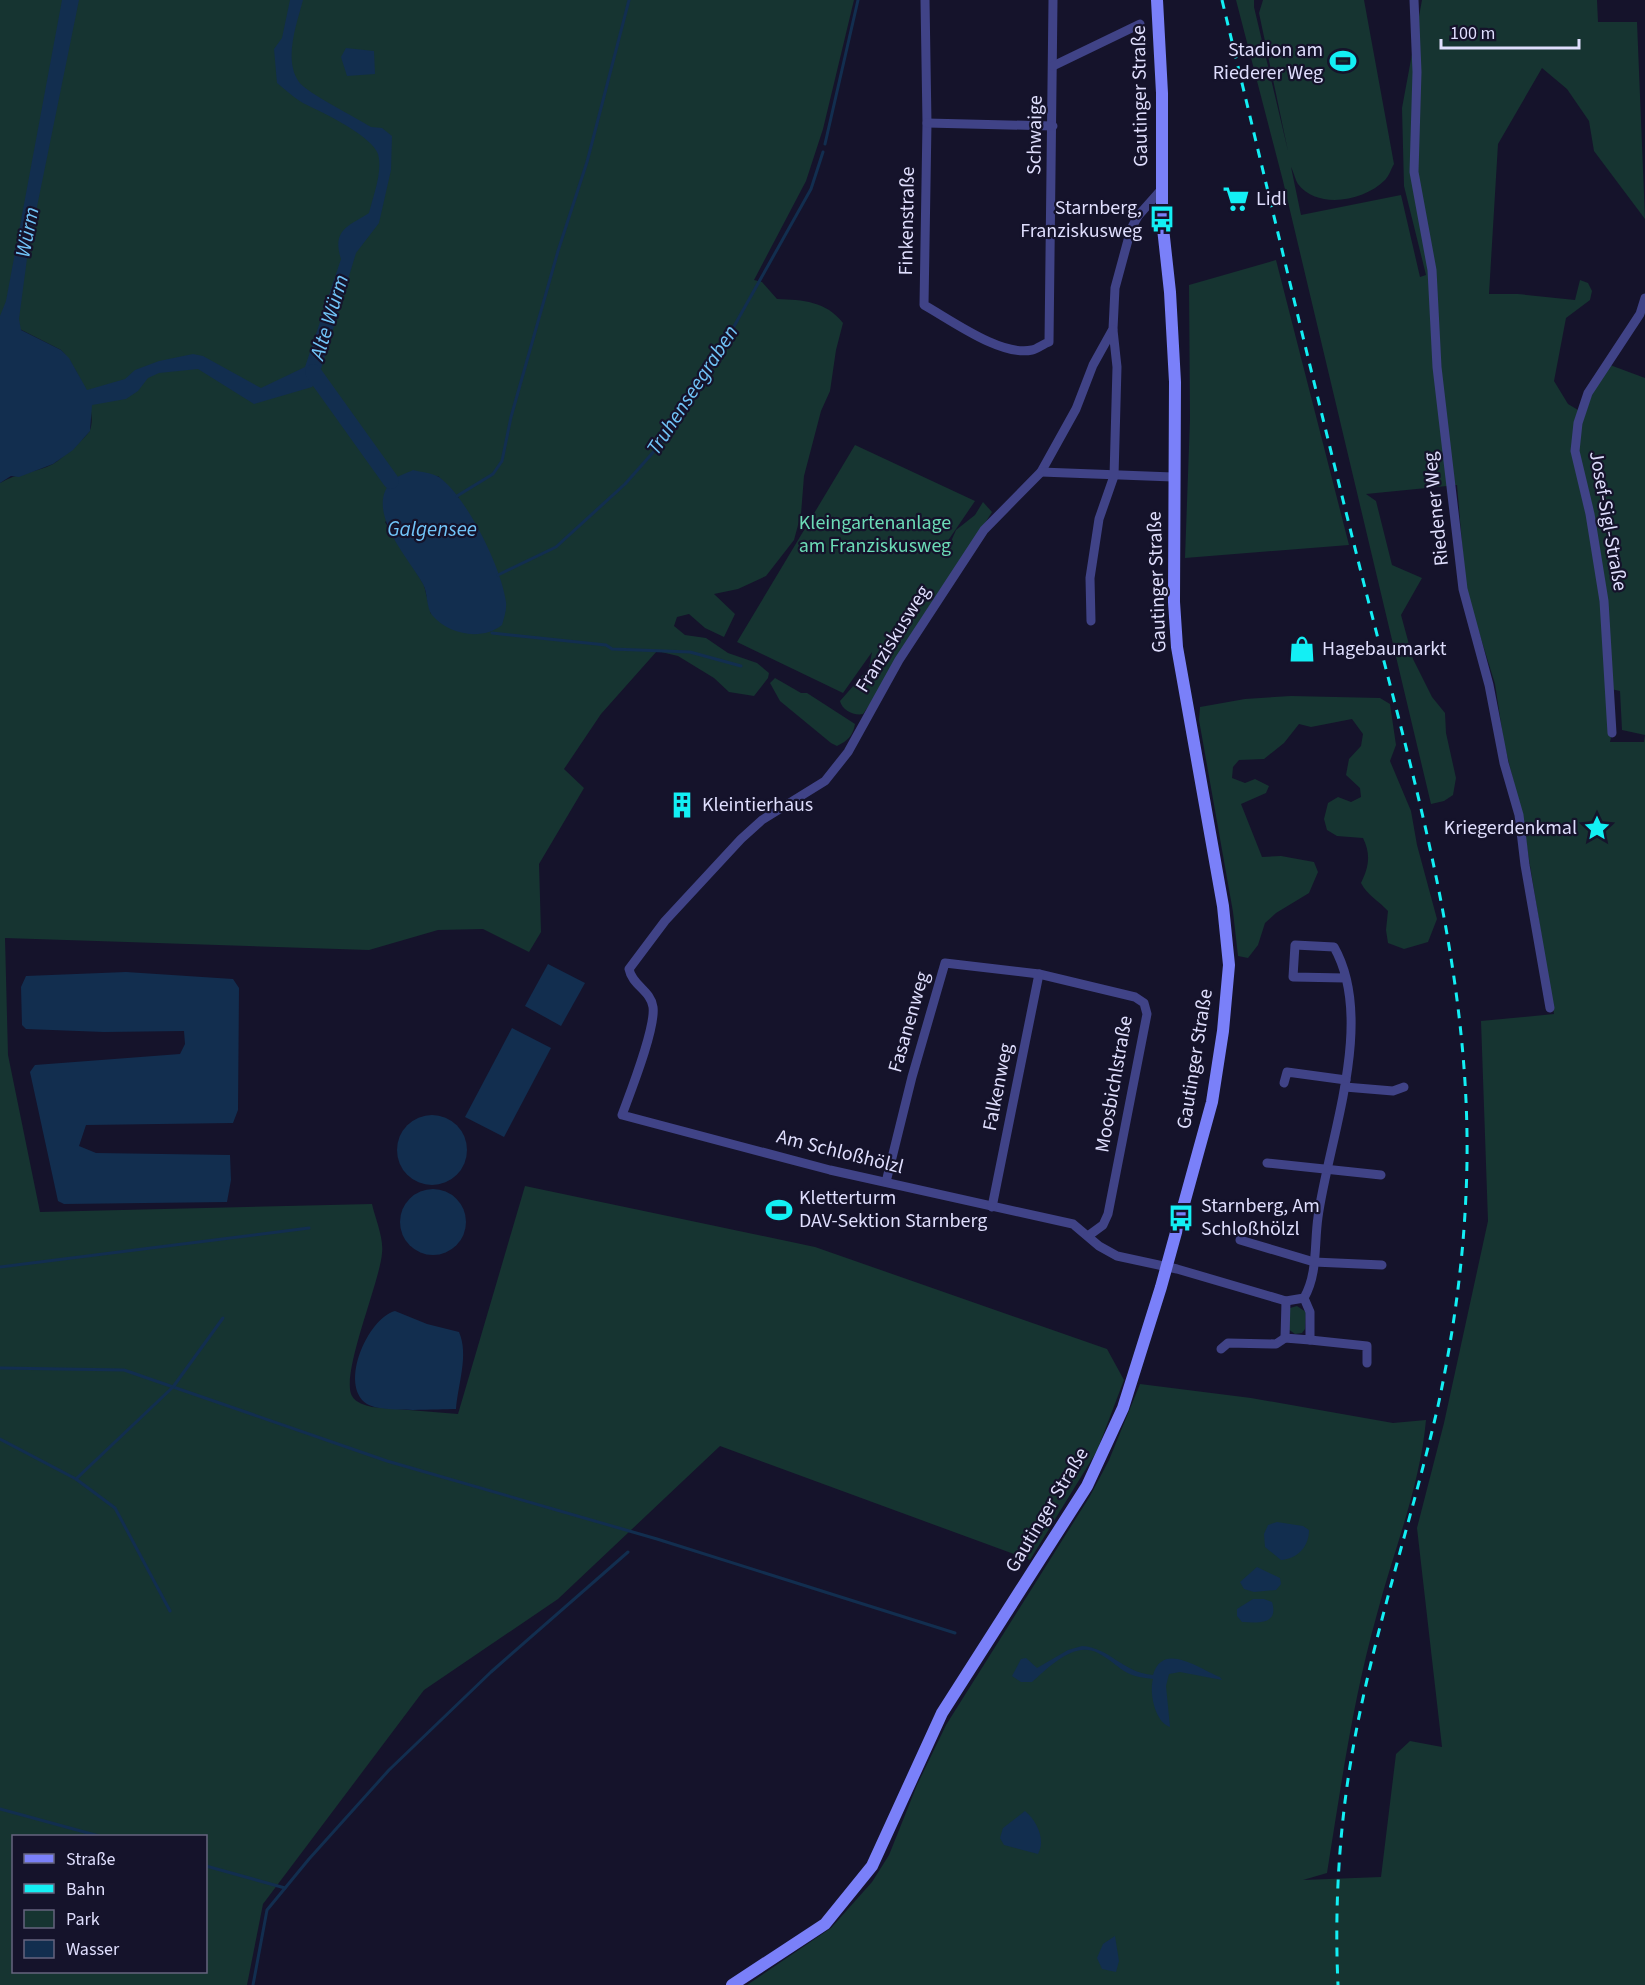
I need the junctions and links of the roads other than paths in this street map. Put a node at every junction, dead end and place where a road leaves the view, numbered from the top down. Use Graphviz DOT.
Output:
graph roads {
  1 [pos="925,0"];
  2 [pos="1053,0"];
  3 [pos="1157,0"];
  4 [pos="1414,0"];
  5 [pos="1140,24"];
  6 [pos="1053,66"];
  7 [pos="927,123"];
  8 [pos="1053,126"];
  9 [pos="1161,190"];
  10 [pos="1645,298"];
  11 [pos="1642,315"];
  12 [pos="1113,329"];
  13 [pos="1049,342"];
  14 [pos="1041,472"];
  15 [pos="1114,476"];
  16 [pos="1173,477"];
  17 [pos="1091,621"];
  18 [pos="1612,733"];
  19 [pos="1038,974"];
  20 [pos="1345,978"];
  21 [pos="647,993"];
  22 [pos="1550,1008"];
  23 [pos="1284,1083"];
  24 [pos="1345,1083"];
  25 [pos="1404,1087"];
  26 [pos="1267,1163"];
  27 [pos="1328,1171"];
  28 [pos="1381,1175"];
  29 [pos="886,1182"];
  30 [pos="992,1207"];
  31 [pos="1088,1236"];
  32 [pos="1240,1240"];
  33 [pos="1314,1262"];
  34 [pos="1383,1265"];
  35 [pos="1166,1267"];
  36 [pos="1304,1298"];
  37 [pos="1286,1301"];
  38 [pos="1285,1338"];
  39 [pos="1310,1340"];
  40 [pos="1221,1349"];
  41 [pos="1367,1363"];
  42 [pos="732,1985"];
  1 -- 7 [label="street, Finkenstraße"];
  2 -- 6 [label="street, Schwaige"];
  3 -- 9 [label="main road, Gautinger Straße"];
  4 -- 22 [label="street, Riedener Weg"];
  5 -- 6 [label="street"];
  6 -- 8 [label="street, Schwaige"];
  7 -- 8 [label="street"];
  7 -- 13 [label="street, Finkenstraße"];
  8 -- 13 [label="street, Schwaige"];
  9 -- 12 [label="street, Franziskusweg"];
  9 -- 16 [label="main road, Gautinger Straße"];
  10 -- 11 [label="street, Josef-Sigl-Straße"];
  11 -- 18 [label="street, Josef-Sigl-Straße"];
  12 -- 14 [label="street, Franziskusweg"];
  12 -- 15 [label="street"];
  14 -- 15 [label="street"];
  14 -- 21 [label="street, Franziskusweg"];
  15 -- 16 [label="street"];
  15 -- 17 [label="street"];
  16 -- 35 [label="main road, Gautinger Straße"];
  19 -- 29 [label="street, Fasanenweg"];
  19 -- 30 [label="street, Falkenweg"];
  19 -- 31 [label="street, Moosbichlstraße"];
  20 -- 20 [label="street"];
  20 -- 24 [label="street"];
  21 -- 29 [label="street, Am Schloßhölzl"];
  23 -- 24 [label="street"];
  24 -- 25 [label="street"];
  24 -- 27 [label="street"];
  26 -- 27 [label="street"];
  27 -- 28 [label="street"];
  27 -- 33 [label="street"];
  29 -- 30 [label="street, Am Schloßhölzl"];
  30 -- 31 [label="street, Am Schloßhölzl"];
  31 -- 35 [label="street, Am Schloßhölzl"];
  32 -- 33 [label="street"];
  33 -- 34 [label="street"];
  33 -- 36 [label="street"];
  35 -- 37 [label="street, Am Schloßhölzl"];
  35 -- 42 [label="main road, Gautinger Straße"];
  36 -- 37 [label="street"];
  36 -- 39 [label="street"];
  37 -- 38 [label="street"];
  38 -- 39 [label="street"];
  38 -- 40 [label="street"];
  39 -- 41 [label="street"];
}
